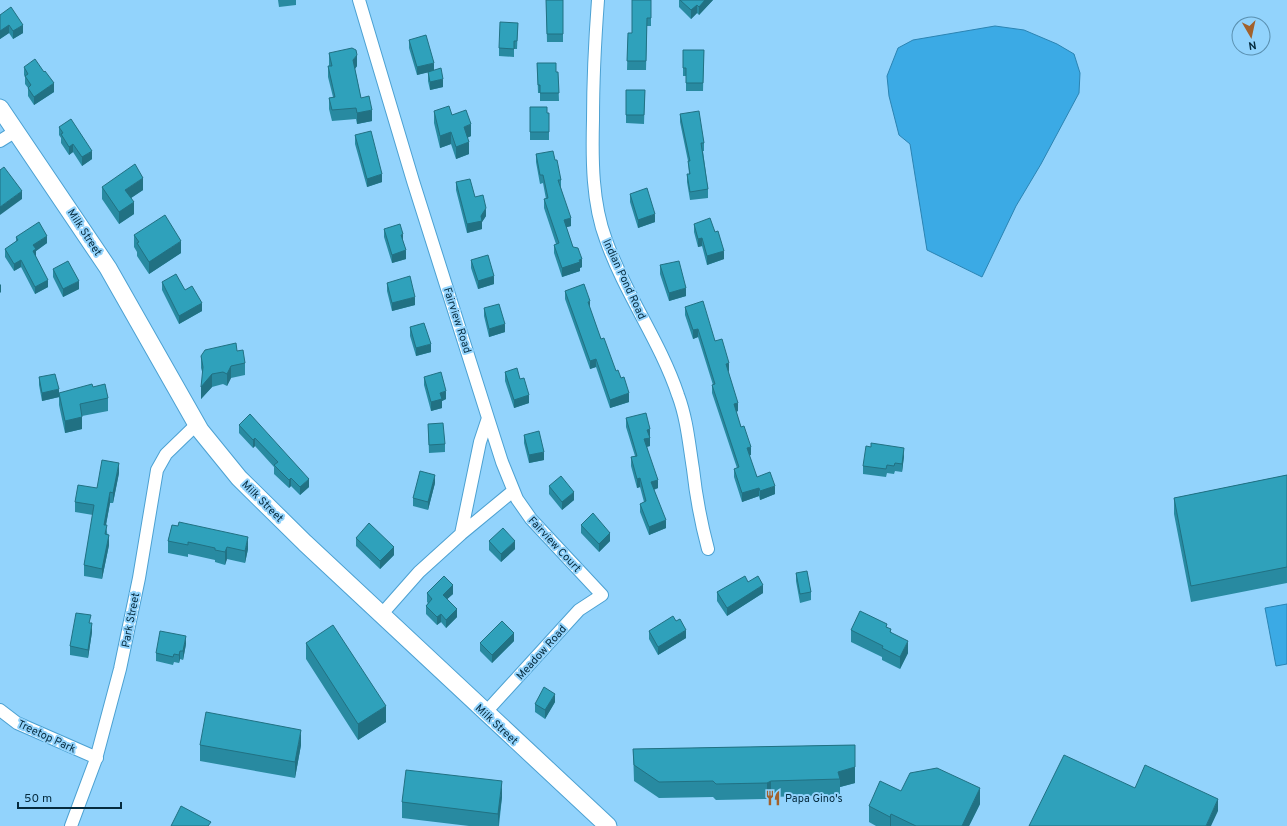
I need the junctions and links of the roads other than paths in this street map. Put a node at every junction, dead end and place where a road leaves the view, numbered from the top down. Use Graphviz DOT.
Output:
graph roads {
  1 [pos="358,0"];
  2 [pos="598,0"];
  3 [pos="0,108"];
  4 [pos="16,131"];
  5 [pos="0,141"];
  6 [pos="488,418"];
  7 [pos="197,424"];
  8 [pos="513,492"];
  9 [pos="461,534"];
  10 [pos="708,549"];
  11 [pos="602,595"];
  12 [pos="381,615"];
  13 [pos="0,710"];
  14 [pos="485,713"];
  15 [pos="97,758"];
  16 [pos="71,826"];
  17 [pos="608,826"];
  1 -- 6 [label="street, Fairview Road"];
  2 -- 10 [label="street, Indian Pond Road"];
  3 -- 4 [label="main road, Milk Street"];
  4 -- 5 [label="street"];
  4 -- 7 [label="main road, Milk Street"];
  6 -- 8 [label="street, Fairview Court"];
  6 -- 9 [label="street"];
  7 -- 12 [label="main road, Milk Street"];
  7 -- 15 [label="street, Park Street"];
  8 -- 9 [label="street"];
  8 -- 11 [label="street, Fairview Court"];
  9 -- 12 [label="street"];
  11 -- 14 [label="street, Meadow Road"];
  12 -- 14 [label="main road, Milk Street"];
  13 -- 15 [label="street, Treetop Park"];
  14 -- 17 [label="main road, Milk Street"];
  15 -- 16 [label="street, Park Street"];
}
